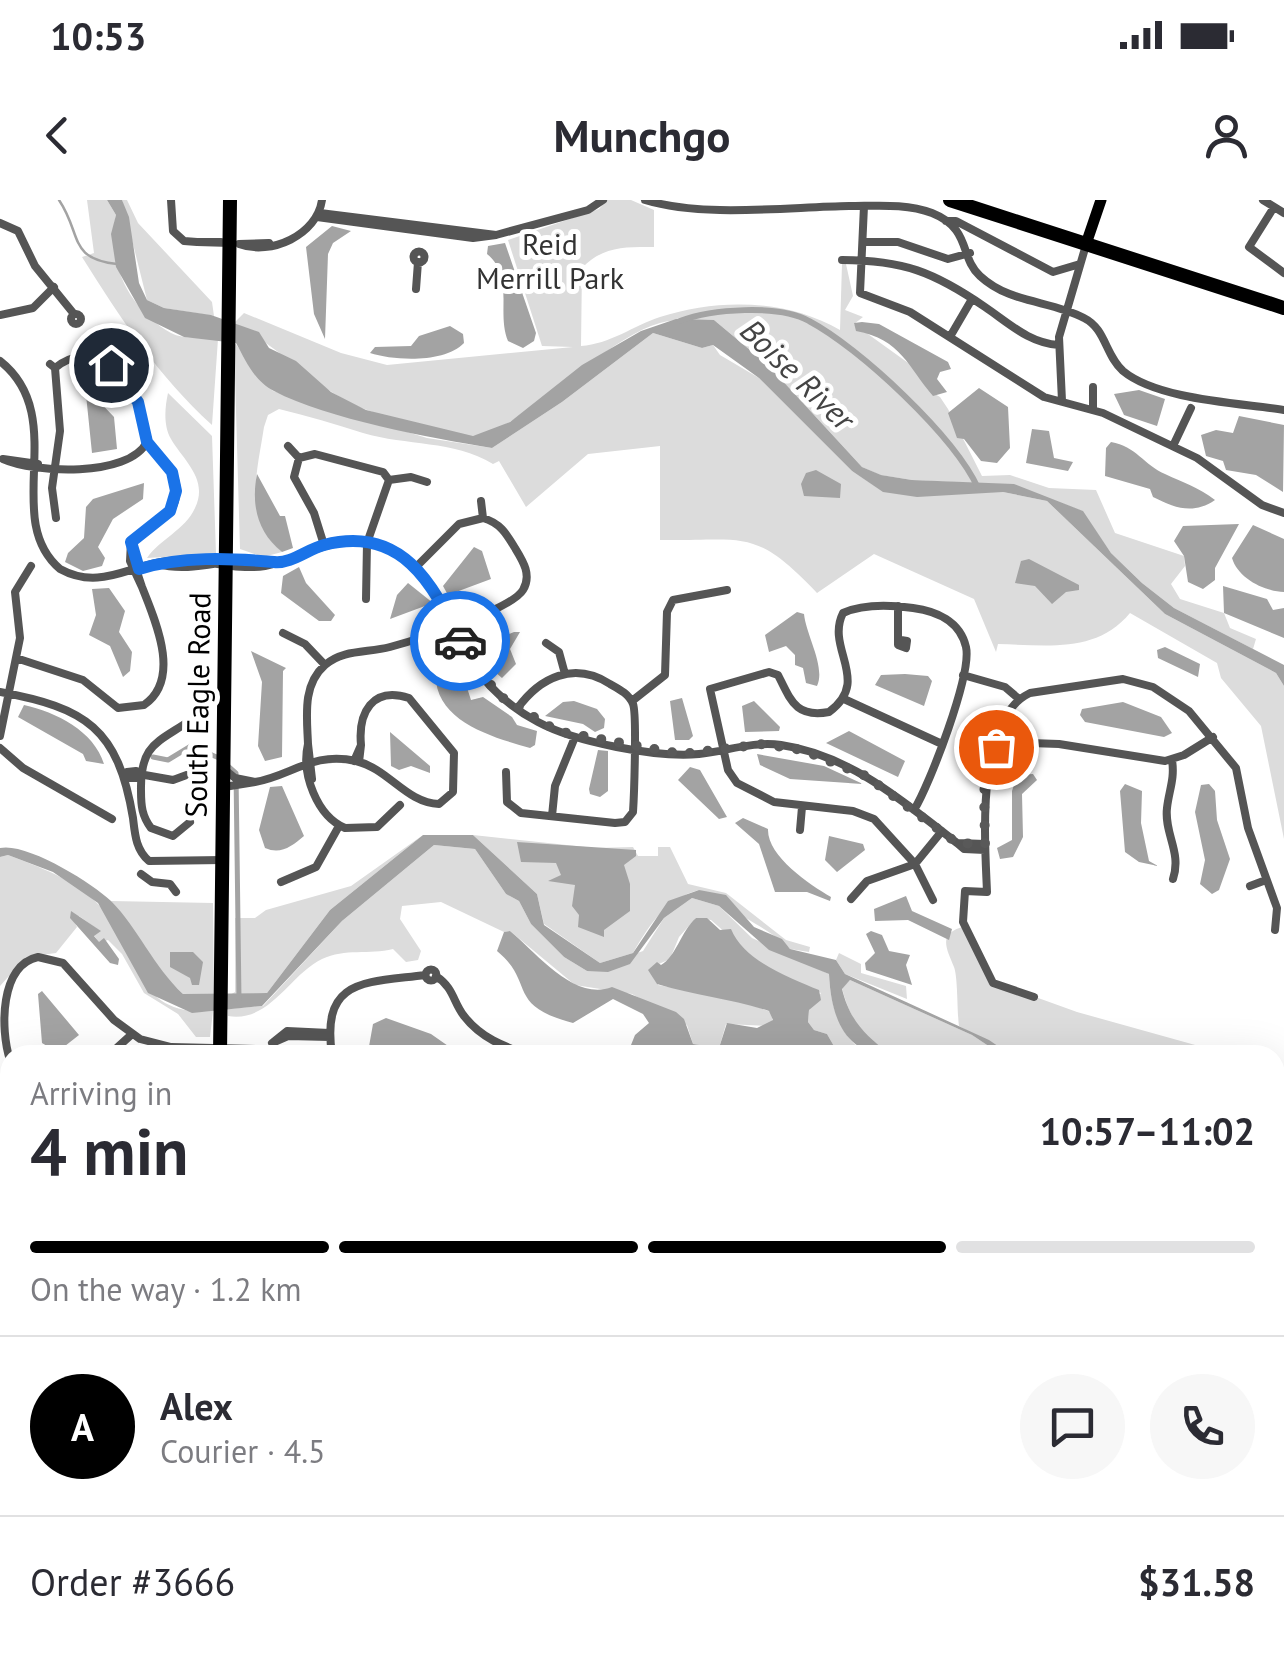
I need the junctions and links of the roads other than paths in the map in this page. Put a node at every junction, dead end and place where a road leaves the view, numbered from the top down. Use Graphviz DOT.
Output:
graph roads {
  1 [pos="172,200"];
  2 [pos="227,200"];
  3 [pos="322,200"];
  4 [pos="600,200"];
  5 [pos="645,200"];
  6 [pos="950,200"];
  7 [pos="1101,200"];
  8 [pos="1262,200"];
  9 [pos="659,202"];
  10 [pos="864,206"];
  11 [pos="1274,207"];
  12 [pos="1284,213"];
  13 [pos="318,215"];
  14 [pos="946,221"];
  15 [pos="0,222"];
  16 [pos="422,229"];
  17 [pos="229,241"];
  18 [pos="865,242"];
  19 [pos="1086,244"];
  20 [pos="971,256"];
  21 [pos="842,260"];
  22 [pos="865,260"];
  23 [pos="1080,264"];
  24 [pos="1284,274"];
  25 [pos="54,287"];
  26 [pos="416,289"];
  27 [pos="972,299"];
  28 [pos="1059,308"];
  29 [pos="1284,308"];
  30 [pos="74,314"];
  31 [pos="0,315"];
  32 [pos="951,335"];
  33 [pos="1059,346"];
  34 [pos="0,361"];
  35 [pos="1093,386"];
  36 [pos="1062,401"];
  37 [pos="1191,408"];
  38 [pos="1093,410"];
  39 [pos="1284,410"];
  40 [pos="147,442"];
  41 [pos="288,446"];
  42 [pos="1172,446"];
  43 [pos="2,458"];
  44 [pos="299,458"];
  45 [pos="20,466"];
  46 [pos="55,467"];
  47 [pos="389,480"];
  48 [pos="427,482"];
  49 [pos="480,500"];
  50 [pos="1284,513"];
  51 [pos="56,518"];
  52 [pos="483,518"];
  53 [pos="26,535"];
  54 [pos="366,543"];
  55 [pos="324,545"];
  56 [pos="40,554"];
  57 [pos="226,564"];
  58 [pos="416,567"];
  59 [pos="136,570"];
  60 [pos="728,590"];
  61 [pos="366,600"];
  62 [pos="898,606"];
  63 [pos="452,624"];
  64 [pos="283,633"];
  65 [pos="900,640"];
  66 [pos="546,643"];
  67 [pos="16,658"];
  68 [pos="325,665"];
  69 [pos="565,674"];
  70 [pos="963,675"];
  71 [pos="5,693"];
  72 [pos="844,699"];
  73 [pos="1019,699"];
  74 [pos="632,701"];
  75 [pos="518,710"];
  76 [pos="192,720"];
  77 [pos="0,736"];
  78 [pos="575,736"];
  79 [pos="1212,736"];
  80 [pos="998,742"];
  81 [pos="942,744"];
  82 [pos="632,746"];
  83 [pos="0,748"];
  84 [pos="724,748"];
  85 [pos="1172,760"];
  86 [pos="357,762"];
  87 [pos="309,763"];
  88 [pos="224,769"];
  89 [pos="192,772"];
  90 [pos="506,772"];
  91 [pos="139,774"];
  92 [pos="126,776"];
  93 [pos="255,782"];
  94 [pos="224,787"];
  95 [pos="409,794"];
  96 [pos="802,807"];
  97 [pos="914,810"];
  98 [pos="552,816"];
  99 [pos="112,819"];
  100 [pos="190,822"];
  101 [pos="338,826"];
  102 [pos="800,830"];
  103 [pos="942,831"];
  104 [pos="985,847"];
  105 [pos="223,860"];
  106 [pos="171,862"];
  107 [pos="915,864"];
  108 [pos="141,874"];
  109 [pos="1173,879"];
  110 [pos="1266,880"];
  111 [pos="281,882"];
  112 [pos="1250,886"];
  113 [pos="851,899"];
  114 [pos="934,900"];
  115 [pos="1275,930"];
  116 [pos="1034,997"];
  117 [pos="132,1035"];
  118 [pos="330,1035"];
  119 [pos="5,1045"];
  120 [pos="120,1045"];
  121 [pos="159,1045"];
  122 [pos="224,1045"];
  123 [pos="270,1045"];
  124 [pos="331,1045"];
  125 [pos="505,1045"];
  1 -- 17 [label="street"];
  2 -- 17 [label="highway, South Eagle Road"];
  3 -- 13 [label="street"];
  4 -- 16 [label="street"];
  5 -- 9 [label="street"];
  6 -- 19 [label="highway"];
  7 -- 19 [label="main road"];
  8 -- 11 [label="street"];
  9 -- 10 [label="street"];
  10 -- 14 [label="street"];
  10 -- 18 [label="street"];
  11 -- 12 [label="street"];
  11 -- 24 [label="street"];
  13 -- 16 [label="street"];
  13 -- 17 [label="street"];
  14 -- 20 [label="street"];
  14 -- 23 [label="street"];
  15 -- 25 [label="street"];
  16 -- 26 [label="street"];
  17 -- 57 [label="highway, South Eagle Road"];
  18 -- 20 [label="street"];
  18 -- 22 [label="street"];
  19 -- 23 [label="street"];
  19 -- 29 [label="highway"];
  20 -- 28 [label="street"];
  21 -- 22 [label="street"];
  22 -- 27 [label="street"];
  22 -- 32 [label="street"];
  23 -- 28 [label="street"];
  25 -- 30 [label="street"];
  25 -- 31 [label="street"];
  27 -- 32 [label="street"];
  27 -- 33 [label="street"];
  28 -- 33 [label="street"];
  28 -- 39 [label="street"];
  32 -- 36 [label="street"];
  33 -- 36 [label="street"];
  34 -- 45 [label="street"];
  35 -- 38 [label="street"];
  36 -- 38 [label="street"];
  37 -- 42 [label="street"];
  38 -- 42 [label="street"];
  40 -- 46 [label="street"];
  40 -- 46 [label="street"];
  40 -- 59 [label="street"];
  41 -- 44 [label="street"];
  42 -- 50 [label="street"];
  43 -- 45 [label="street"];
  44 -- 47 [label="street"];
  44 -- 55 [label="street"];
  45 -- 46 [label="street"];
  46 -- 51 [label="street"];
  47 -- 48 [label="street"];
  47 -- 54 [label="street"];
  49 -- 52 [label="street"];
  52 -- 58 [label="street"];
  52 -- 63 [label="street"];
  53 -- 56 [label="street"];
  54 -- 55 [label="street"];
  54 -- 58 [label="street"];
  54 -- 61 [label="street"];
  55 -- 57 [label="street"];
  56 -- 59 [label="street"];
  56 -- 67 [label="street"];
  57 -- 59 [label="street"];
  57 -- 88 [label="highway, South Eagle Road"];
  58 -- 63 [label="street"];
  59 -- 67 [label="street"];
  60 -- 74 [label="street"];
  62 -- 65 [label="street"];
  62 -- 70 [label="street"];
  62 -- 72 [label="street"];
  63 -- 68 [label="street"];
  63 -- 75 [label="street"];
  64 -- 68 [label="street"];
  66 -- 69 [label="street"];
  67 -- 71 [label="street"];
  68 -- 87 [label="street"];
  69 -- 74 [label="street"];
  69 -- 75 [label="street"];
  70 -- 73 [label="street"];
  70 -- 81 [label="street"];
  71 -- 77 [label="street"];
  71 -- 92 [label="street"];
  72 -- 81 [label="street"];
  72 -- 84 [label="street"];
  73 -- 79 [label="street"];
  73 -- 80 [label="street"];
  74 -- 82 [label="street"];
  75 -- 78 [label="street"];
  76 -- 91 [label="street"];
  78 -- 82 [label="street"];
  78 -- 98 [label="street"];
  79 -- 85 [label="street"];
  79 -- 110 [label="street"];
  80 -- 85 [label="street"];
  80 -- 104 [label="street"];
  81 -- 97 [label="street"];
  82 -- 84 [label="street"];
  82 -- 98 [label="street"];
  83 -- 99 [label="street"];
  84 -- 96 [label="street"];
  84 -- 97 [label="street"];
  85 -- 109 [label="street"];
  86 -- 87 [label="street"];
  86 -- 95 [label="street"];
  86 -- 95 [label="street"];
  87 -- 93 [label="street"];
  87 -- 101 [label="street"];
  88 -- 93 [label="street"];
  88 -- 94 [label="highway, South Eagle Road"];
  89 -- 91 [label="street"];
  90 -- 98 [label="street"];
  91 -- 92 [label="street"];
  91 -- 100 [label="street"];
  92 -- 106 [label="street"];
  93 -- 94 [label="street"];
  94 -- 105 [label="highway, South Eagle Road"];
  95 -- 101 [label="street"];
  96 -- 102 [label="street"];
  96 -- 107 [label="street"];
  97 -- 103 [label="street"];
  101 -- 111 [label="street"];
  103 -- 104 [label="street"];
  103 -- 107 [label="street"];
  104 -- 116 [label="street"];
  105 -- 106 [label="street"];
  105 -- 122 [label="highway, South Eagle Road"];
  106 -- 108 [label="street"];
  107 -- 113 [label="street"];
  107 -- 114 [label="street"];
  110 -- 112 [label="street"];
  110 -- 115 [label="street"];
  117 -- 119 [label="street"];
  117 -- 120 [label="street"];
  117 -- 121 [label="street"];
  118 -- 123 [label="street"];
  118 -- 124 [label="street"];
  118 -- 125 [label="street"];
}
